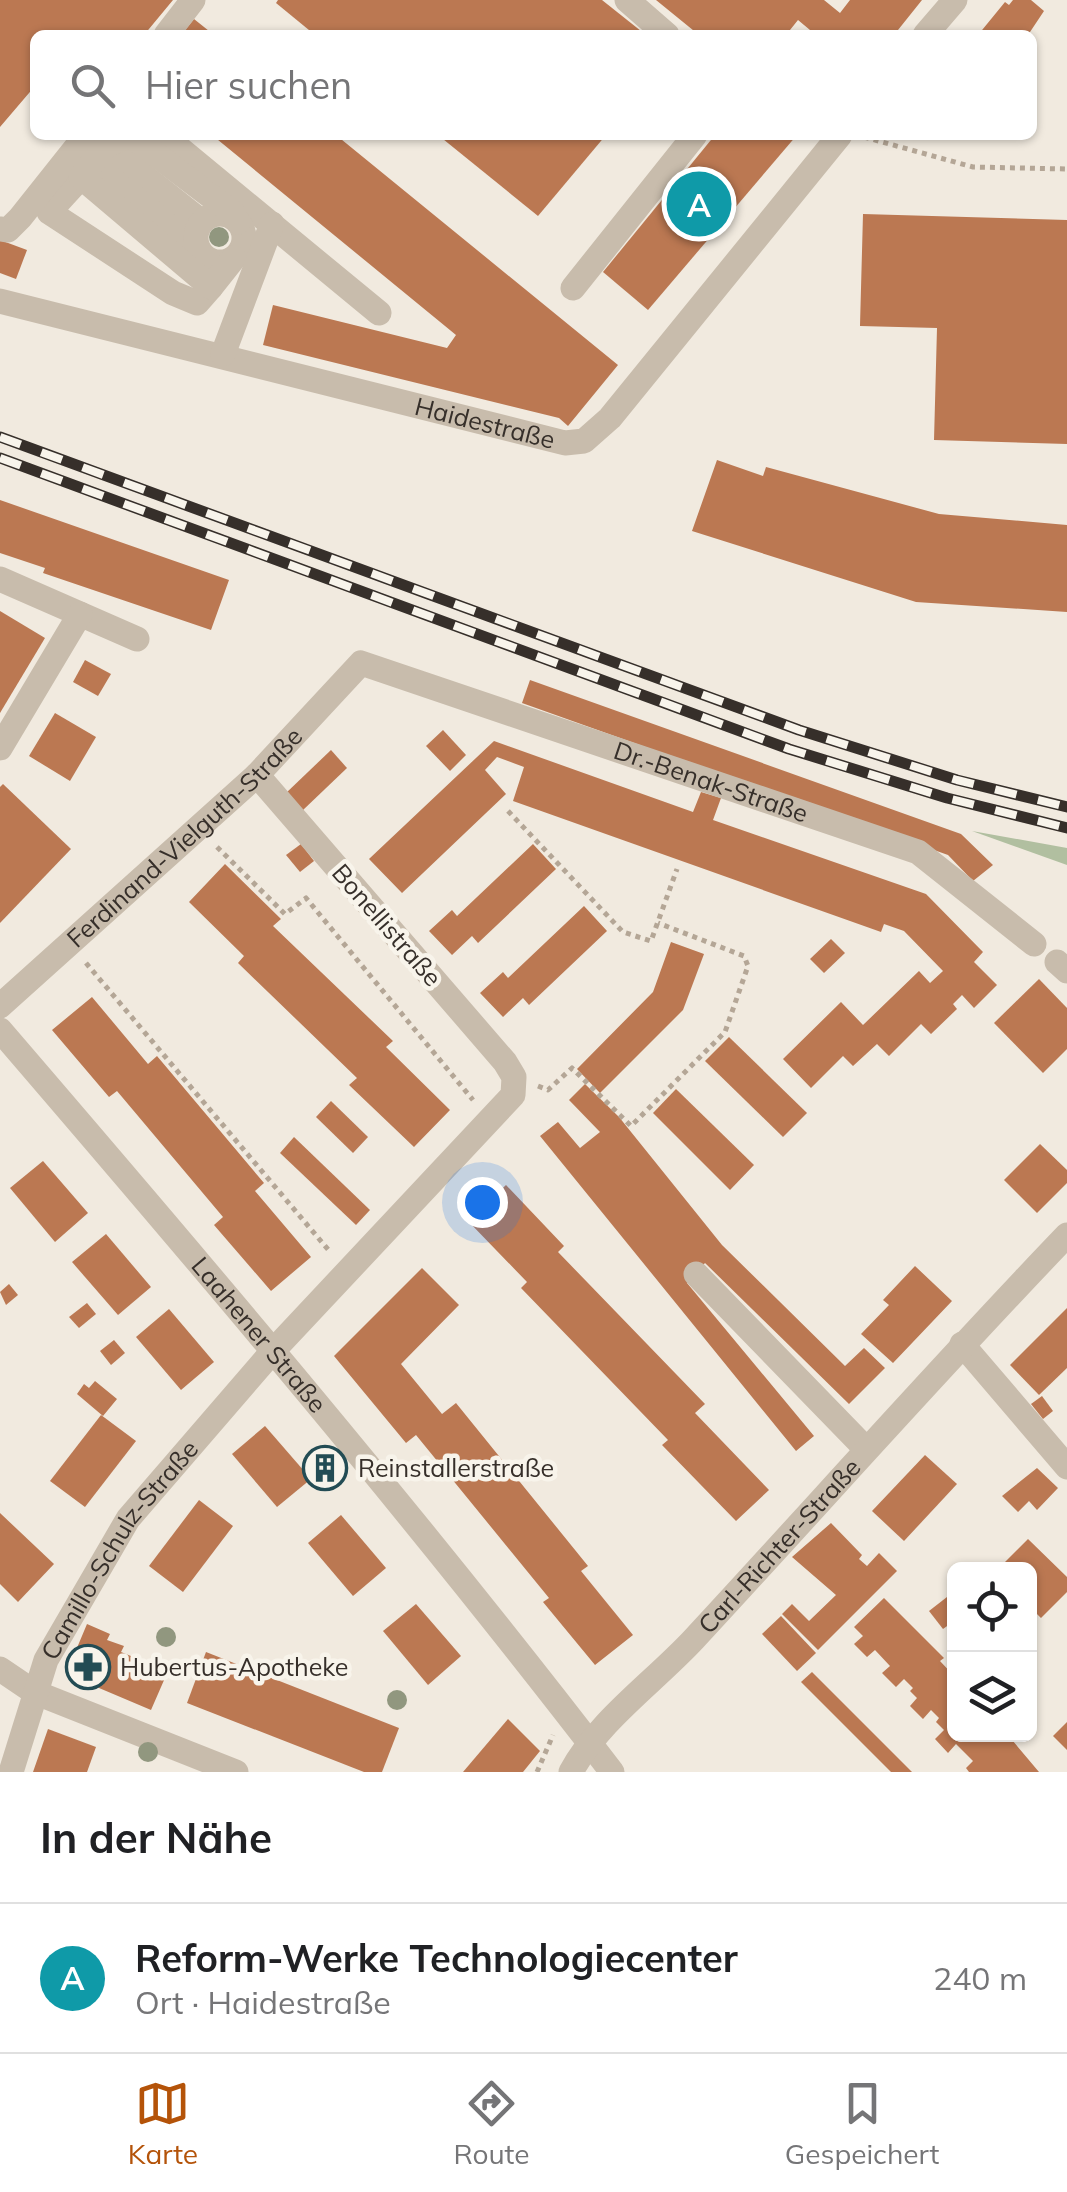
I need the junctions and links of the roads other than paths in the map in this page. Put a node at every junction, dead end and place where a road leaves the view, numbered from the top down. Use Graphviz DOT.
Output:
graph roads {
  1 [pos="193,0"];
  2 [pos="626,0"];
  3 [pos="956,0"];
  4 [pos="170,30"];
  5 [pos="661,30"];
  6 [pos="929,30"];
  7 [pos="120,140"];
  8 [pos="137,140"];
  9 [pos="169,140"];
  10 [pos="691,140"];
  11 [pos="836,140"];
  12 [pos="91,155"];
  13 [pos="202,222"];
  14 [pos="238,222"];
  15 [pos="272,224"];
  16 [pos="0,230"];
  17 [pos="199,250"];
  18 [pos="234,258"];
  19 [pos="211,287"];
  20 [pos="573,288"];
  21 [pos="0,300"];
  22 [pos="378,313"];
  23 [pos="223,354"];
  24 [pos="0,579"];
  25 [pos="80,614"];
  26 [pos="137,640"];
  27 [pos="361,662"];
  28 [pos="0,748"];
  29 [pos="257,774"];
  30 [pos="1034,944"];
  31 [pos="0,1006"];
  32 [pos="0,1030"];
  33 [pos="1067,1235"];
  34 [pos="696,1274"];
  35 [pos="962,1344"];
  36 [pos="272,1352"];
  37 [pos="865,1448"];
  38 [pos="1067,1467"];
  39 [pos="0,1669"];
  40 [pos="34,1692"];
  41 [pos="588,1740"];
  42 [pos="11,1772"];
  43 [pos="236,1772"];
  44 [pos="571,1772"];
  45 [pos="612,1772"];
  1 -- 4 [label="street"];
  2 -- 5 [label="street"];
  3 -- 6 [label="street"];
  7 -- 12 [label="street"];
  8 -- 14 [label="street"];
  9 -- 15 [label="street"];
  10 -- 20 [label="street"];
  11 -- 23 [label="street, Haidestraße"];
  12 -- 13 [label="street"];
  12 -- 16 [label="street"];
  12 -- 17 [label="street"];
  12 -- 19 [label="street"];
  12 -- 19 [label="street"];
  13 -- 14 [label="street"];
  13 -- 17 [label="street"];
  14 -- 18 [label="street"];
  15 -- 22 [label="street"];
  15 -- 23 [label="street"];
  17 -- 18 [label="street"];
  18 -- 19 [label="street"];
  21 -- 23 [label="street, Haidestraße"];
  24 -- 25 [label="street"];
  25 -- 26 [label="street"];
  25 -- 28 [label="street"];
  27 -- 29 [label="street, Ferdinand-Vielguth-Straße"];
  27 -- 30 [label="street, Dr.-Benak-Straße"];
  29 -- 31 [label="street, Ferdinand-Vielguth-Straße"];
  29 -- 36 [label="street, Bonellistraße"];
  32 -- 36 [label="street, Laahener Straße"];
  33 -- 35 [label="street, Carl-Richter-Straße"];
  34 -- 37 [label="street"];
  35 -- 37 [label="street, Carl-Richter-Straße"];
  35 -- 38 [label="street"];
  36 -- 40 [label="street, Camillo-Schulz-Straße"];
  36 -- 41 [label="street, Laahener Straße"];
  37 -- 41 [label="street, Carl-Richter-Straße"];
  39 -- 40 [label="street"];
  40 -- 42 [label="street, Camillo-Schulz-Straße"];
  40 -- 43 [label="street"];
  41 -- 44 [label="street"];
  41 -- 45 [label="street, Laahener Straße"];
}
